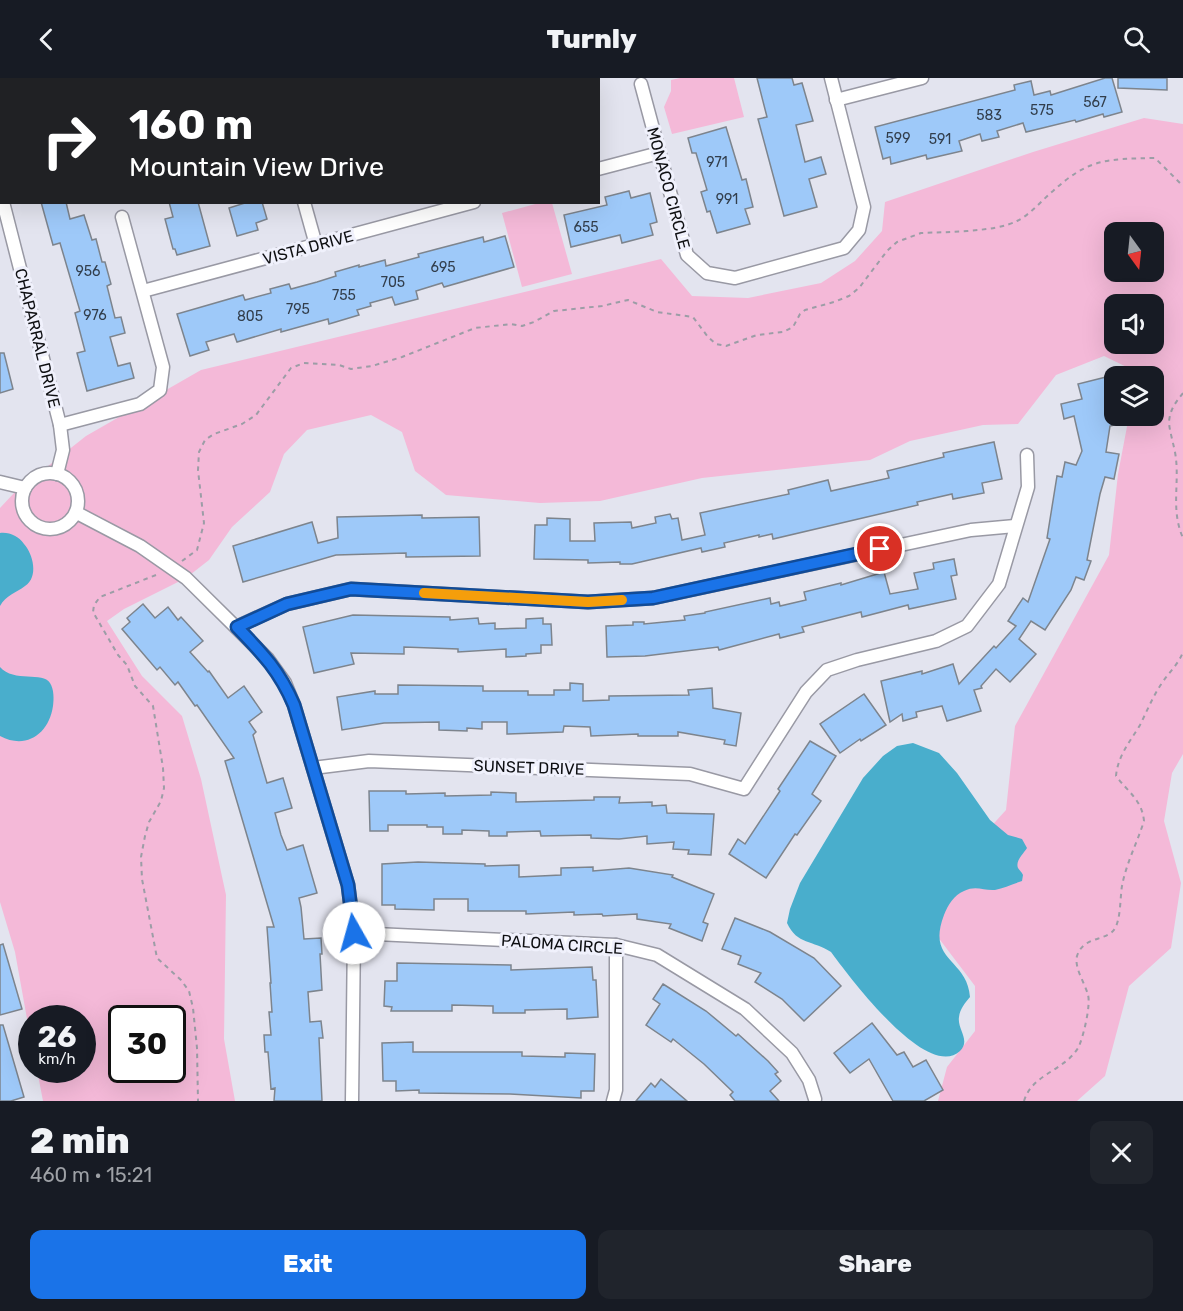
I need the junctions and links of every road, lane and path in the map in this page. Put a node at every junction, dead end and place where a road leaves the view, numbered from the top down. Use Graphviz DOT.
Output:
graph roads {
  1 [pos="831,78"];
  2 [pos="922,78"];
  3 [pos="641,84"];
  4 [pos="836,100"];
  5 [pos="659,153"];
  6 [pos="600,168"];
  7 [pos="1183,186"];
  8 [pos="4,204"];
  9 [pos="305,204"];
  10 [pos="467,204"];
  11 [pos="122,217"];
  12 [pos="315,245"];
  13 [pos="142,291"];
  14 [pos="1183,393"];
  15 [pos="60,425"];
  16 [pos="1027,455"];
  17 [pos="57,474"];
  18 [pos="0,482"];
  19 [pos="25,489"];
  20 [pos="77,513"];
  21 [pos="1015,526"];
  22 [pos="1183,538"];
  23 [pos="172,569"];
  24 [pos="237,627"];
  25 [pos="1183,652"];
  26 [pos="313,768"];
  27 [pos="354,933"];
  28 [pos="616,945"];
  29 [pos="815,1100"];
  30 [pos="198,1101"];
  31 [pos="352,1101"];
  32 [pos="613,1101"];
  33 [pos="1024,1101"];
  1 -- 4 [label="street, MONACO CIRCLE"];
  2 -- 4 [label="street"];
  3 -- 5 [label="street, MONACO CIRCLE"];
  4 -- 5 [label="street, MONACO CIRCLE"];
  5 -- 6 [label="street"];
  7 -- 23 [label="path"];
  8 -- 15 [label="street, CHAPARRAL DRIVE"];
  9 -- 12 [label="street"];
  10 -- 12 [label="street, VISTA DRIVE"];
  11 -- 13 [label="street"];
  12 -- 13 [label="street, VISTA DRIVE"];
  13 -- 15 [label="street"];
  14 -- 22 [label="path"];
  15 -- 17 [label="street, CHAPARRAL DRIVE"];
  16 -- 21 [label="street"];
  17 -- 19 [label="street"];
  17 -- 20 [label="street"];
  18 -- 19 [label="street"];
  19 -- 20 [label="street"];
  20 -- 23 [label="street"];
  21 -- 24 [label="street"];
  21 -- 26 [label="street, SUNSET DRIVE"];
  23 -- 24 [label="street"];
  23 -- 30 [label="path"];
  24 -- 26 [label="street"];
  25 -- 33 [label="path"];
  26 -- 27 [label="street"];
  27 -- 28 [label="street, PALOMA CIRCLE"];
  27 -- 31 [label="street"];
  28 -- 29 [label="street, PALOMA CIRCLE"];
  28 -- 32 [label="street"];
}
